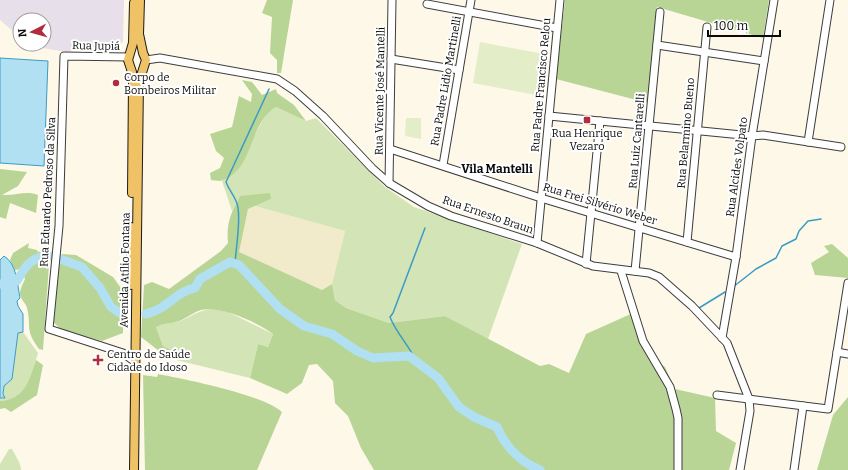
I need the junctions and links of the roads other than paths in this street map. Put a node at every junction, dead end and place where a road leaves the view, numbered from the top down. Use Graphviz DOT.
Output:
graph roads {
  1 [pos="134,0"];
  2 [pos="140,0"];
  3 [pos="392,0"];
  4 [pos="471,0"];
  5 [pos="560,0"];
  6 [pos="774,0"];
  7 [pos="830,0"];
  8 [pos="427,4"];
  9 [pos="469,12"];
  10 [pos="660,12"];
  11 [pos="707,26"];
  12 [pos="557,28"];
  13 [pos="657,45"];
  14 [pos="705,52"];
  15 [pos="130,55"];
  16 [pos="64,56"];
  17 [pos="144,56"];
  18 [pos="392,59"];
  19 [pos="764,61"];
  20 [pos="459,70"];
  21 [pos="142,71"];
  22 [pos="132,72"];
  23 [pos="549,116"];
  24 [pos="600,121"];
  25 [pos="649,126"];
  26 [pos="698,130"];
  27 [pos="752,136"];
  28 [pos="808,142"];
  29 [pos="841,147"];
  30 [pos="390,149"];
  31 [pos="443,166"];
  32 [pos="390,183"];
  33 [pos="542,198"];
  34 [pos="591,212"];
  35 [pos="639,227"];
  36 [pos="687,242"];
  37 [pos="537,244"];
  38 [pos="736,257"];
  39 [pos="586,264"];
  40 [pos="621,270"];
  41 [pos="635,271"];
  42 [pos="848,283"];
  43 [pos="722,338"];
  44 [pos="837,352"];
  45 [pos="848,354"];
  46 [pos="133,360"];
  47 [pos="717,395"];
  48 [pos="749,399"];
  49 [pos="803,406"];
  50 [pos="129,470"];
  51 [pos="134,470"];
  52 [pos="678,470"];
  53 [pos="740,470"];
  54 [pos="794,470"];
  1 -- 15 [label="main road"];
  2 -- 17 [label="main road"];
  3 -- 18 [label="street, Rua Vicente José Mantelli"];
  4 -- 9 [label="street, Rua Padre Lidio Martinelli"];
  5 -- 12 [label="street, Rua Padre Francisco Relou"];
  6 -- 19 [label="street, Rua Alcides Volpato"];
  7 -- 28 [label="street"];
  8 -- 9 [label="street"];
  9 -- 12 [label="street"];
  9 -- 20 [label="street, Rua Padre Lidio Martinelli"];
  10 -- 13 [label="street, Rua Luiz Cantarelli"];
  11 -- 14 [label="street, Rua Belarmino Bueno"];
  12 -- 23 [label="street, Rua Padre Francisco Relou"];
  13 -- 14 [label="street"];
  13 -- 25 [label="street, Rua Luiz Cantarelli"];
  14 -- 19 [label="street"];
  14 -- 26 [label="street, Rua Belarmino Bueno"];
  15 -- 16 [label="street, Rua Jupiá"];
  15 -- 17 [label="main road"];
  15 -- 22 [label="main road"];
  16 -- 46 [label="street, Rua Eduardo Pedroso da Silva"];
  17 -- 21 [label="main road"];
  17 -- 32 [label="street, Rua Ernesto Braun"];
  18 -- 20 [label="street"];
  18 -- 30 [label="street, Rua Vicente José Mantelli"];
  19 -- 27 [label="street, Rua Alcides Volpato"];
  20 -- 31 [label="street, Rua Padre Lidio Martinelli"];
  21 -- 22 [label="main road"];
  21 -- 46 [label="main road, Avenida Atílio Fontana"];
  22 -- 46 [label="main road, Avenida Atílio Fontana"];
  23 -- 24 [label="street"];
  23 -- 33 [label="street, Rua Padre Francisco Relou"];
  24 -- 25 [label="street"];
  24 -- 34 [label="street"];
  25 -- 26 [label="street"];
  25 -- 35 [label="street, Rua Luiz Cantarelli"];
  26 -- 27 [label="street"];
  26 -- 36 [label="street, Rua Belarmino Bueno"];
  27 -- 28 [label="street"];
  27 -- 38 [label="street, Rua Alcides Volpato"];
  28 -- 29 [label="street"];
  30 -- 31 [label="street, Rua Frei Silvério Weber"];
  30 -- 32 [label="street, Rua Vicente José Mantelli"];
  31 -- 33 [label="street, Rua Frei Silvério Weber"];
  32 -- 37 [label="street, Rua Ernesto Braun"];
  33 -- 34 [label="street, Rua Frei Silvério Weber"];
  33 -- 37 [label="street, Rua Padre Francisco Relou"];
  34 -- 35 [label="street, Rua Frei Silvério Weber"];
  34 -- 39 [label="street"];
  35 -- 36 [label="street, Rua Frei Silvério Weber"];
  35 -- 41 [label="street, Rua Luiz Cantarelli"];
  36 -- 38 [label="street, Rua Frei Silvério Weber"];
  37 -- 39 [label="street, Rua Ernesto Braun"];
  38 -- 43 [label="street, Rua Alcides Volpato"];
  39 -- 40 [label="street, Rua Ernesto Braun"];
  40 -- 41 [label="street, Rua Ernesto Braun"];
  40 -- 52 [label="street"];
  41 -- 43 [label="street, Rua Ernesto Braun"];
  42 -- 44 [label="street"];
  43 -- 48 [label="street, Rua Ernesto Braun"];
  44 -- 45 [label="street"];
  44 -- 49 [label="street"];
  46 -- 50 [label="main road, Avenida Atílio Fontana"];
  46 -- 51 [label="main road, Avenida Atílio Fontana"];
  47 -- 48 [label="street"];
  48 -- 49 [label="street"];
  48 -- 53 [label="street"];
  49 -- 54 [label="street"];
}
